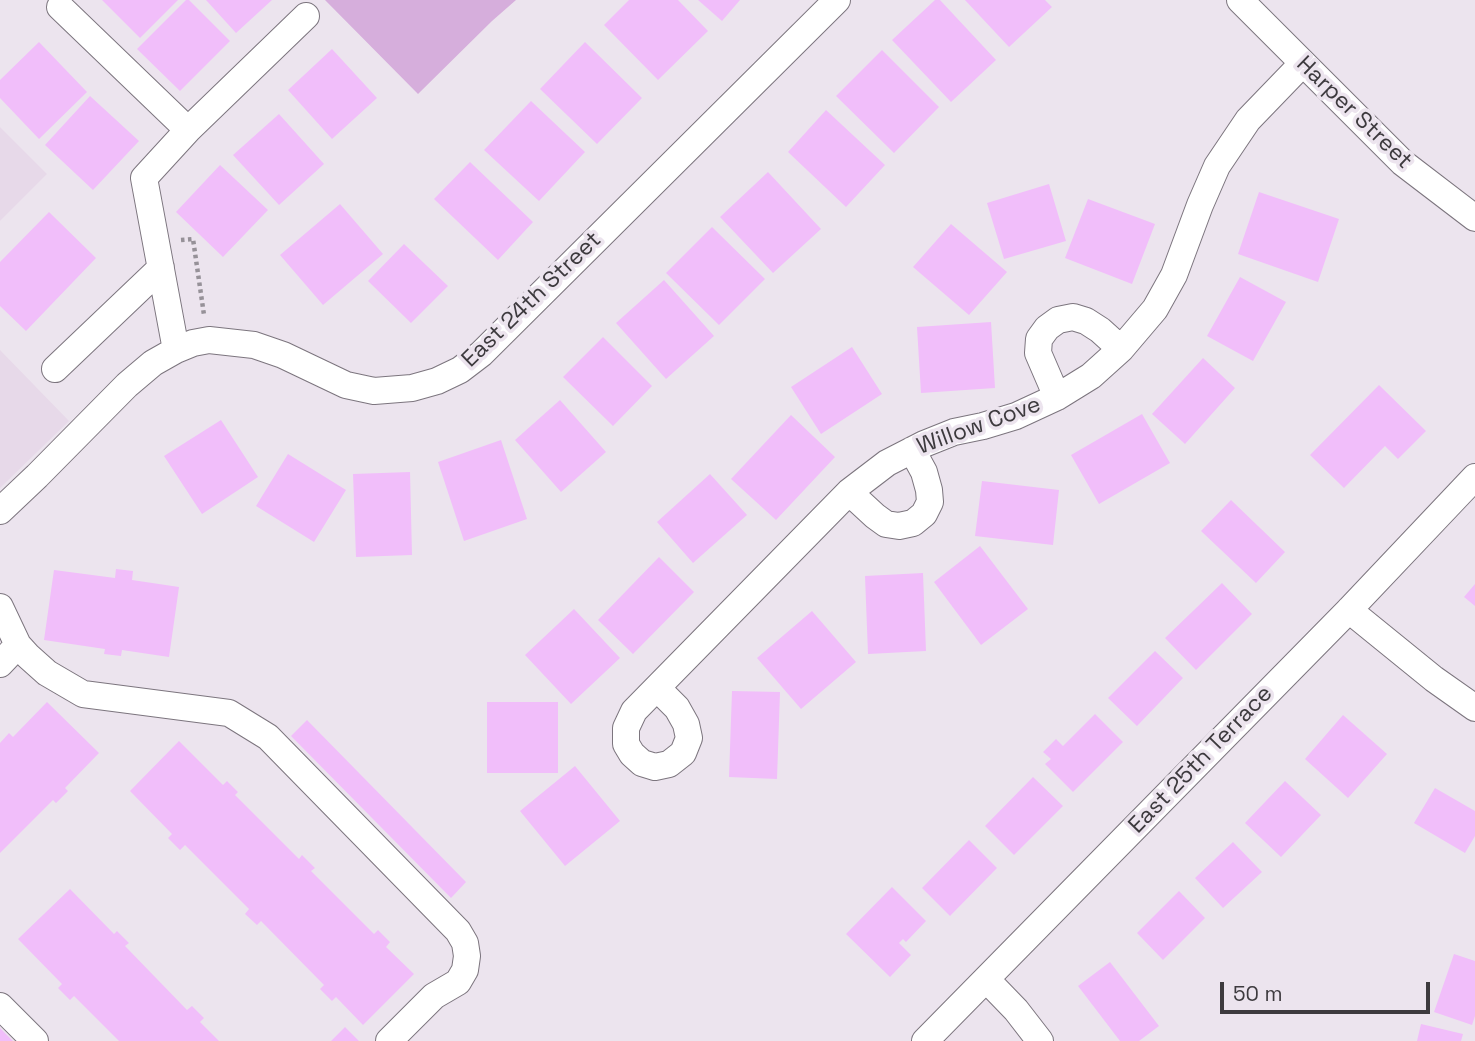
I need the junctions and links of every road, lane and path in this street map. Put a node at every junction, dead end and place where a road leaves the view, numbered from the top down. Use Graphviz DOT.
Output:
graph roads {
  1 [pos="837,0"];
  2 [pos="1240,0"];
  3 [pos="60,7"];
  4 [pos="306,16"];
  5 [pos="1303,63"];
  6 [pos="188,130"];
  7 [pos="1475,218"];
  8 [pos="170,241"];
  9 [pos="161,268"];
  10 [pos="204,316"];
  11 [pos="1121,349"];
  12 [pos="176,350"];
  13 [pos="55,369"];
  14 [pos="1057,397"];
  15 [pos="912,450"];
  16 [pos="1475,477"];
  17 [pos="849,492"];
  18 [pos="0,510"];
  19 [pos="0,607"];
  20 [pos="1349,610"];
  21 [pos="19,645"];
  22 [pos="0,664"];
  23 [pos="657,688"];
  24 [pos="1475,708"];
  25 [pos="986,979"];
  26 [pos="0,1006"];
  27 [pos="35,1041"];
  28 [pos="389,1041"];
  29 [pos="925,1041"];
  30 [pos="1040,1041"];
  1 -- 12 [label="street, East 24th Street"];
  2 -- 5 [label="street, Harper Street"];
  3 -- 6 [label="street"];
  4 -- 6 [label="street"];
  5 -- 7 [label="street, Harper Street"];
  5 -- 11 [label="street, Willow Cove"];
  6 -- 9 [label="street"];
  8 -- 10 [label="path"];
  9 -- 12 [label="street"];
  9 -- 13 [label="street"];
  11 -- 14 [label="street, Willow Cove"];
  11 -- 14 [label="street"];
  12 -- 18 [label="street, East 24th Street"];
  14 -- 15 [label="street, Willow Cove"];
  15 -- 17 [label="street, Willow Cove"];
  15 -- 17 [label="street"];
  16 -- 20 [label="street, East 25th Terrace"];
  17 -- 23 [label="street, Willow Cove"];
  19 -- 21 [label="street"];
  20 -- 24 [label="street"];
  20 -- 25 [label="street, East 25th Terrace"];
  21 -- 22 [label="street"];
  21 -- 28 [label="street"];
  25 -- 29 [label="street, East 25th Terrace"];
  25 -- 30 [label="street"];
  26 -- 27 [label="street"];
}
